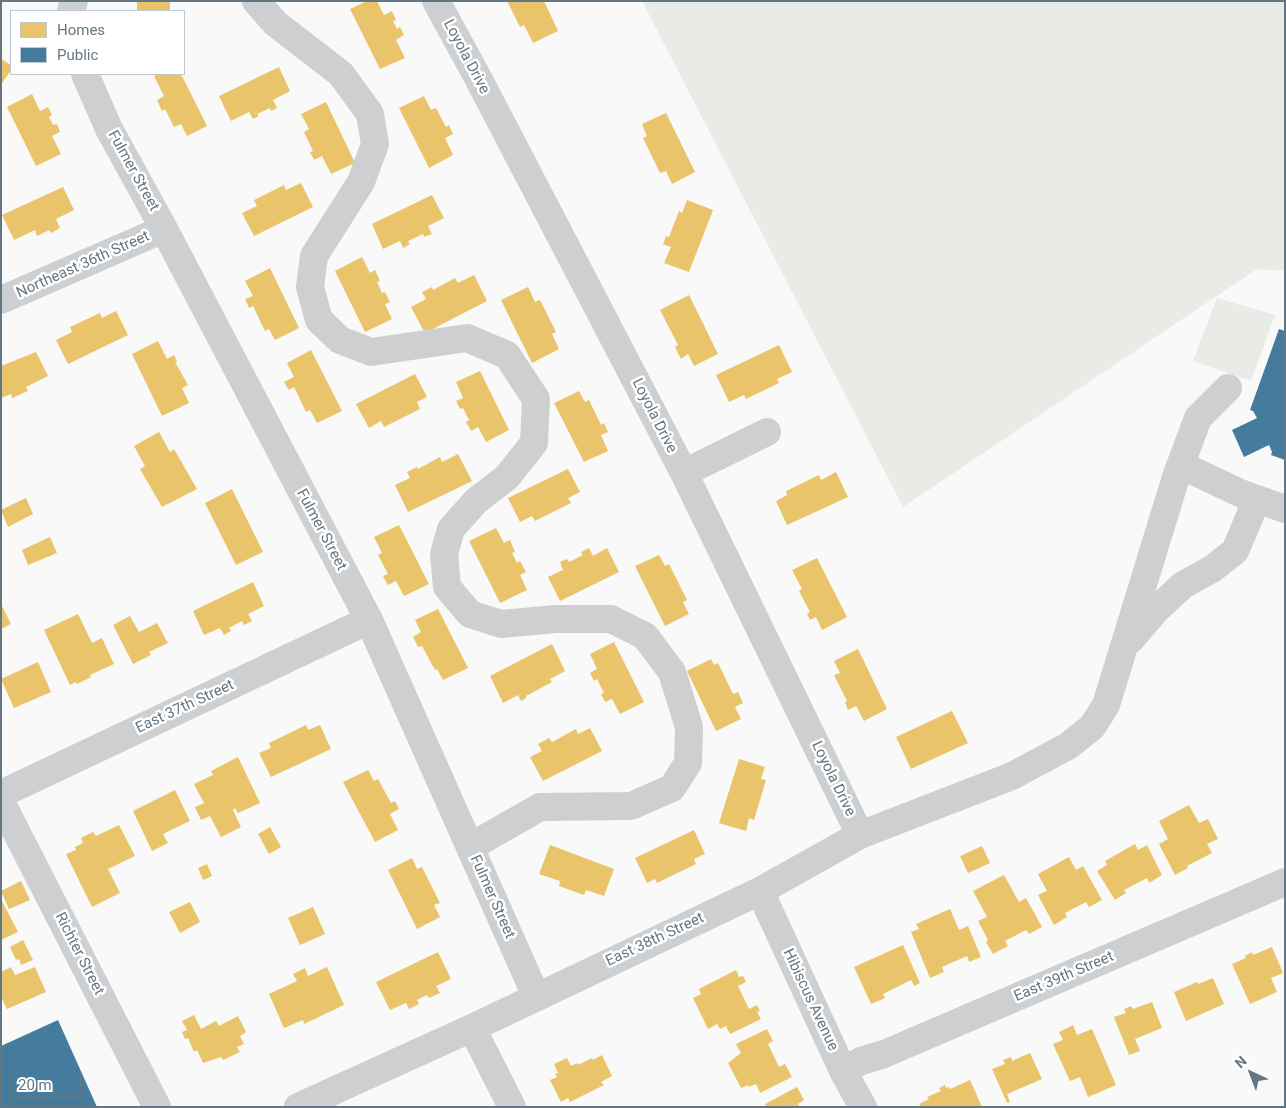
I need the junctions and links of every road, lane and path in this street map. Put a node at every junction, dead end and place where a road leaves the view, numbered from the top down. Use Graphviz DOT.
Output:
graph roads {
  1 [pos="256,1"];
  2 [pos="436,1"];
  3 [pos="84,75"];
  4 [pos="164,229"];
  5 [pos="1,300"];
  6 [pos="1228,388"];
  7 [pos="767,432"];
  8 [pos="1181,465"];
  9 [pos="684,473"];
  10 [pos="1251,497"];
  11 [pos="1285,510"];
  12 [pos="369,620"];
  13 [pos="1125,645"];
  14 [pos="1,794"];
  15 [pos="1,802"];
  16 [pos="860,836"];
  17 [pos="470,847"];
  18 [pos="1285,882"];
  19 [pos="760,891"];
  20 [pos="536,996"];
  21 [pos="472,1028"];
  22 [pos="843,1071"];
  23 [pos="157,1107"];
  24 [pos="298,1107"];
  25 [pos="512,1107"];
  26 [pos="863,1107"];
  1 -- 17 [label="street"];
  2 -- 9 [label="street, Loyola Drive"];
  3 -- 4 [label="street, Fulmer Street"];
  4 -- 5 [label="street, Northeast 36th Street"];
  4 -- 12 [label="street, Fulmer Street"];
  6 -- 8 [label="street, East 38th Street"];
  7 -- 9 [label="street"];
  8 -- 10 [label="street"];
  8 -- 13 [label="street, East 38th Street"];
  9 -- 16 [label="street, Loyola Drive"];
  10 -- 11 [label="street"];
  10 -- 13 [label="street"];
  12 -- 14 [label="street, East 37th Street"];
  12 -- 17 [label="street, Fulmer Street"];
  13 -- 16 [label="street, East 38th Street"];
  15 -- 23 [label="street, Richter Street"];
  16 -- 19 [label="street, East 38th Street"];
  17 -- 20 [label="street, Fulmer Street"];
  18 -- 22 [label="street, East 39th Street"];
  19 -- 20 [label="street, East 38th Street"];
  19 -- 22 [label="street, Hibiscus Avenue"];
  20 -- 21 [label="street, East 38th Street"];
  21 -- 24 [label="street, East 38th Street"];
  21 -- 25 [label="street"];
  22 -- 26 [label="street, Hibiscus Avenue"];
}
